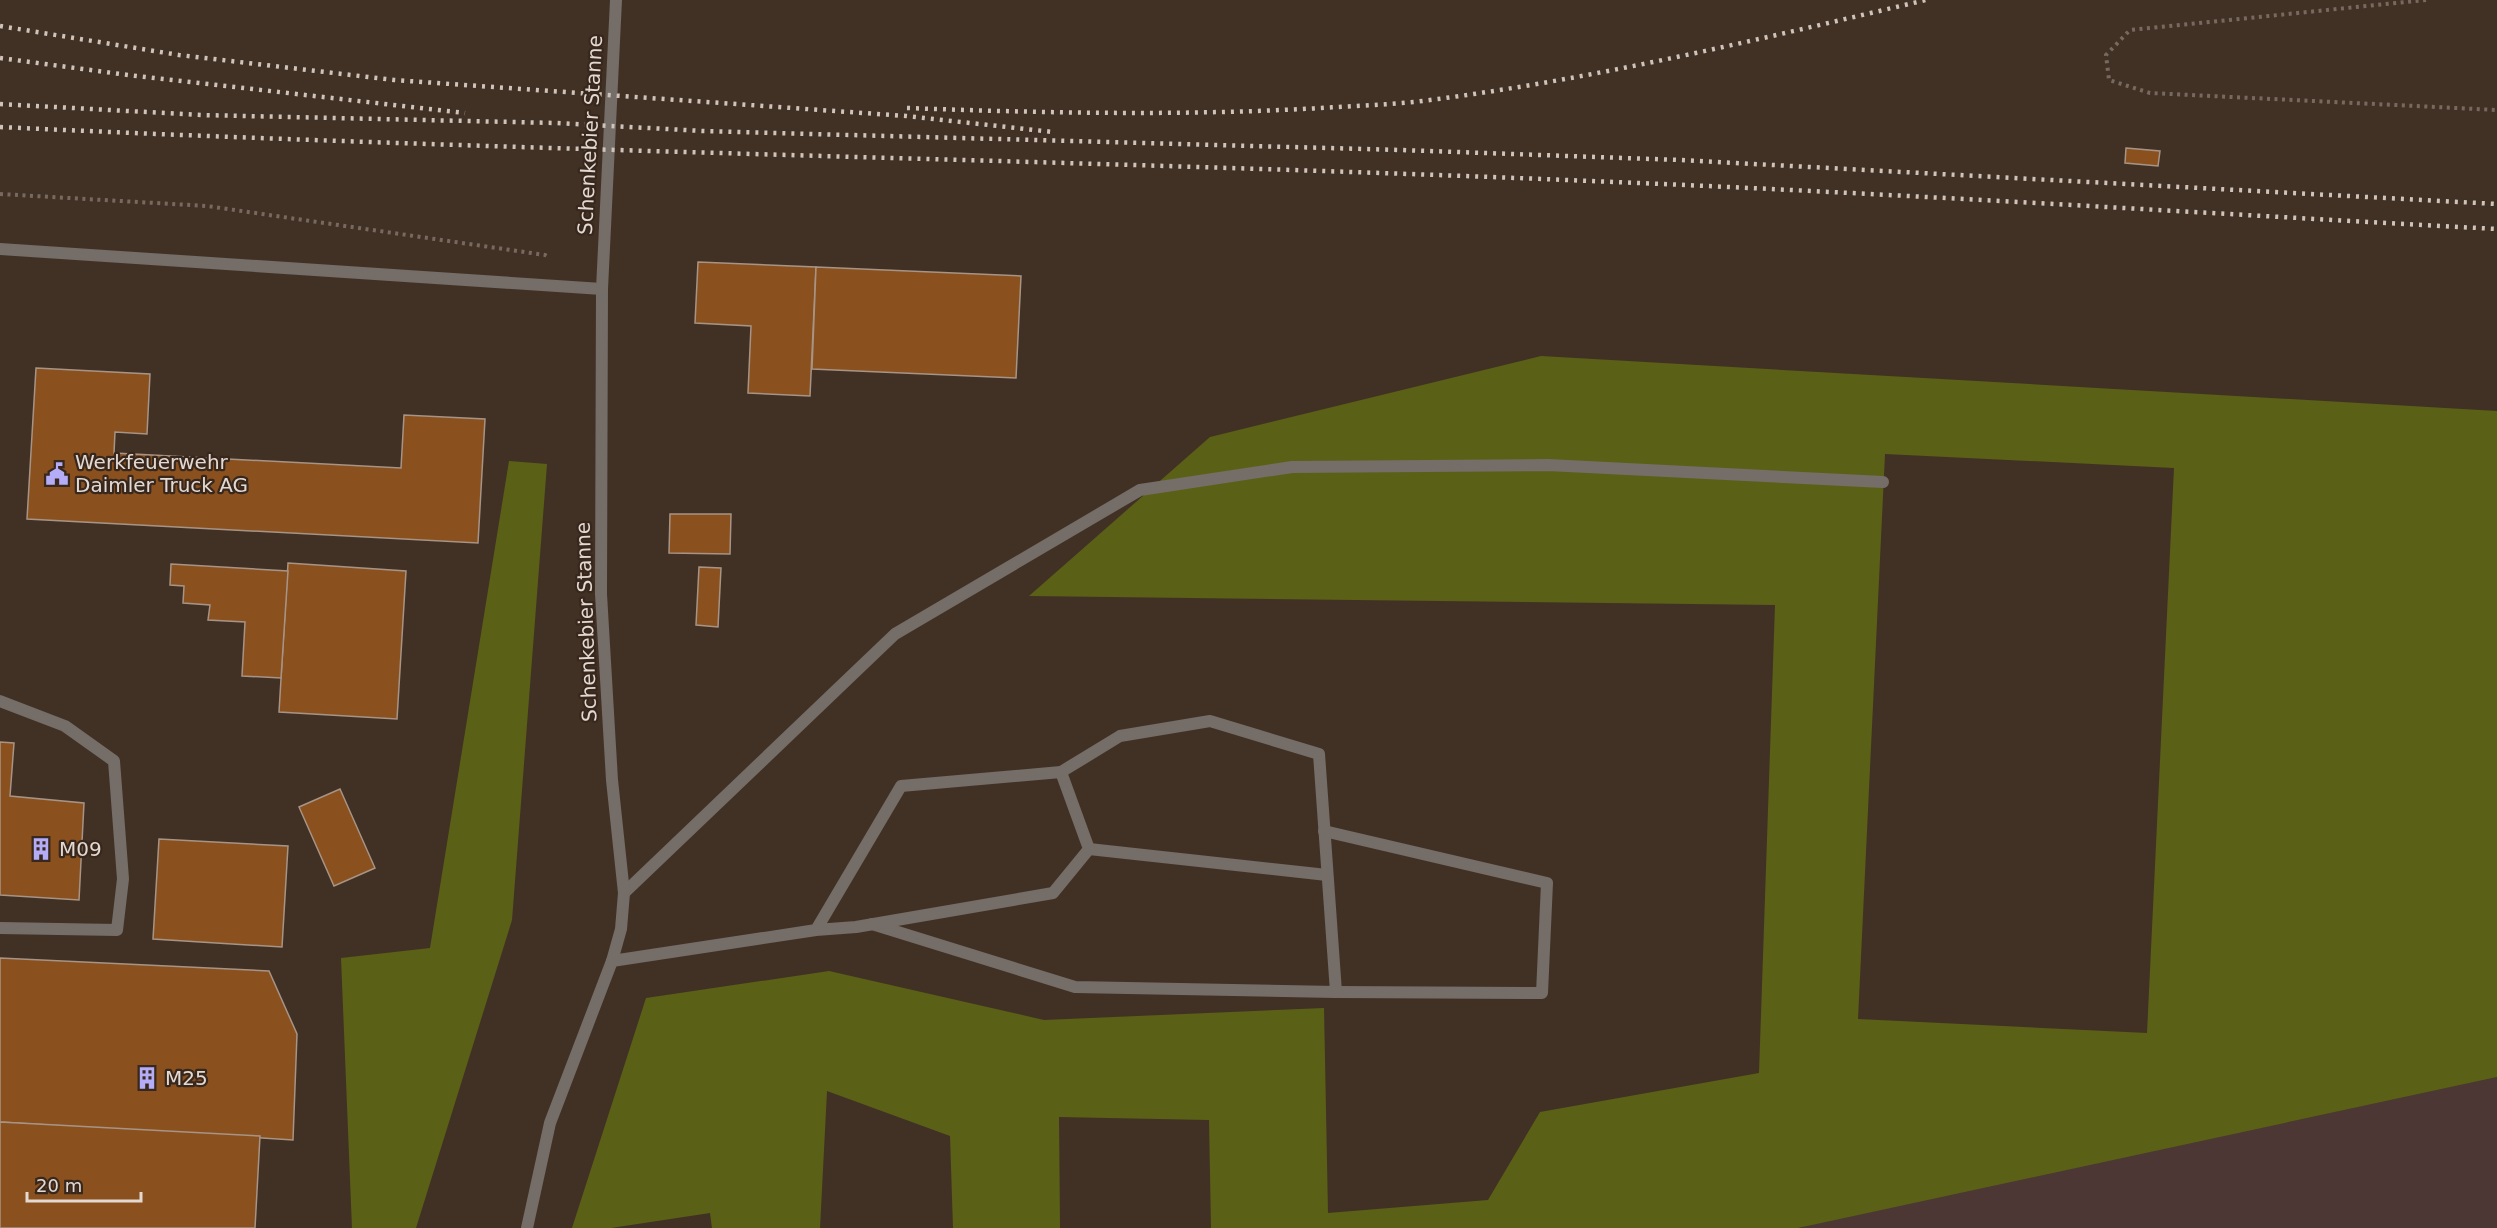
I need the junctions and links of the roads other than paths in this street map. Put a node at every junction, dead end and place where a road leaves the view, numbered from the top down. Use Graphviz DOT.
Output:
graph roads {
  1 [pos="616,0"];
  2 [pos="0,249"];
  3 [pos="603,289"];
  4 [pos="1883,482"];
  5 [pos="0,701"];
  6 [pos="1061,772"];
  7 [pos="1324,831"];
  8 [pos="1089,849"];
  9 [pos="1327,875"];
  10 [pos="624,893"];
  11 [pos="872,924"];
  12 [pos="0,928"];
  13 [pos="816,930"];
  14 [pos="612,961"];
  15 [pos="1336,992"];
  16 [pos="527,1228"];
  1 -- 3 [label="street, Schenkebier Stanne"];
  2 -- 3 [label="street"];
  3 -- 10 [label="street, Schenkebier Stanne"];
  4 -- 10 [label="street"];
  5 -- 12 [label="street"];
  6 -- 7 [label="street"];
  6 -- 8 [label="street"];
  6 -- 13 [label="street"];
  7 -- 9 [label="street"];
  7 -- 15 [label="street"];
  8 -- 9 [label="street"];
  8 -- 11 [label="street"];
  9 -- 15 [label="street"];
  10 -- 14 [label="street, Schenkebier Stanne"];
  11 -- 13 [label="street"];
  11 -- 15 [label="street"];
  13 -- 14 [label="street"];
  14 -- 16 [label="street, Schenkebier Stanne"];
}
